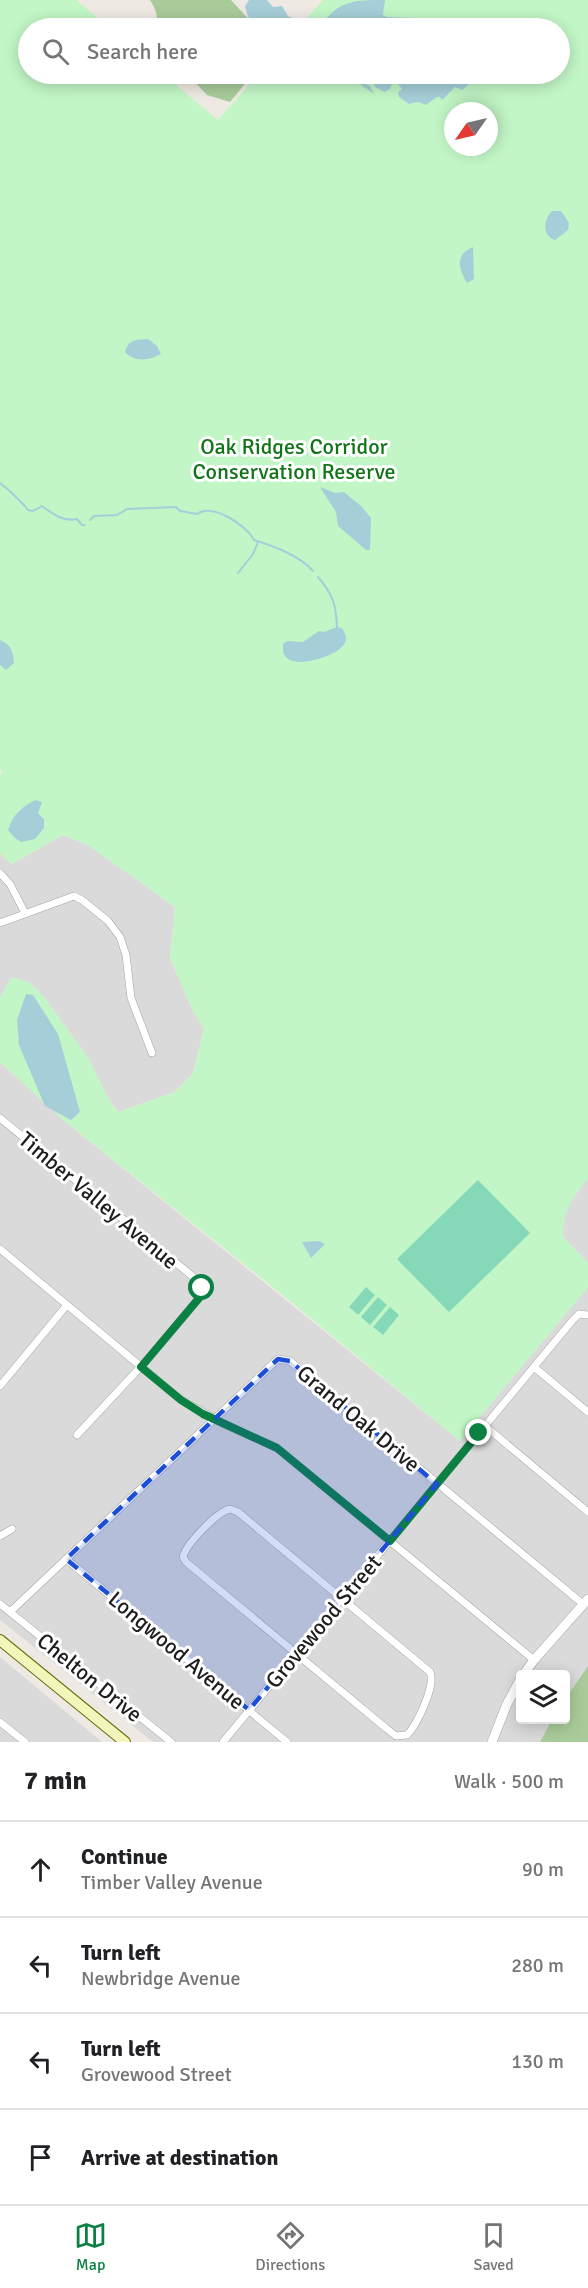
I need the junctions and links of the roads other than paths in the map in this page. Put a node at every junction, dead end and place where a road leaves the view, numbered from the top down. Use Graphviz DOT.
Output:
graph roads {
  1 [pos="0,873"];
  2 [pos="25,913"];
  3 [pos="0,923"];
  4 [pos="152,1053"];
  5 [pos="0,1118"];
  6 [pos="0,1249"];
  7 [pos="67,1305"];
  8 [pos="588,1315"];
  9 [pos="141,1367"];
  10 [pos="534,1368"];
  11 [pos="0,1386"];
  12 [pos="588,1412"];
  13 [pos="214,1419"];
  14 [pos="484,1426"];
  15 [pos="77,1435"];
  16 [pos="437,1484"];
  17 [pos="588,1512"];
  18 [pos="12,1529"];
  19 [pos="0,1536"];
  20 [pos="390,1541"];
  21 [pos="66,1559"];
  22 [pos="342,1599"];
  23 [pos="586,1601"];
  24 [pos="0,1604"];
  25 [pos="10,1612"];
  26 [pos="0,1640"];
  27 [pos="296,1654"];
  28 [pos="534,1660"];
  29 [pos="527,1670"];
  30 [pos="516,1688"];
  31 [pos="249,1710"];
  32 [pos="0,1722"];
  33 [pos="25,1742"];
  34 [pos="125,1742"];
  35 [pos="171,1742"];
  36 [pos="223,1742"];
  37 [pos="287,1742"];
  38 [pos="492,1742"];
  1 -- 2 [label="street"];
  2 -- 3 [label="street"];
  2 -- 4 [label="street"];
  5 -- 9 [label="street, Timber Valley Avenue"];
  6 -- 7 [label="street"];
  7 -- 9 [label="street"];
  7 -- 11 [label="street"];
  8 -- 10 [label="street, Grovewood Street"];
  9 -- 13 [label="street"];
  9 -- 15 [label="street"];
  10 -- 12 [label="street"];
  10 -- 14 [label="street, Grovewood Street"];
  13 -- 16 [label="street, Grand Oak Drive"];
  13 -- 20 [label="street"];
  13 -- 21 [label="street, Grand Oak Drive"];
  14 -- 16 [label="street, Grovewood Street"];
  14 -- 17 [label="street"];
  16 -- 20 [label="street, Grovewood Street"];
  16 -- 23 [label="street, Grand Oak Drive"];
  18 -- 19 [label="street"];
  20 -- 22 [label="street, Grovewood Street"];
  20 -- 28 [label="street"];
  21 -- 25 [label="street, Grand Oak Drive"];
  21 -- 31 [label="street, Longwood Avenue"];
  22 -- 27 [label="street, Grovewood Street"];
  22 -- 27 [label="street"];
  22 -- 27 [label="street"];
  23 -- 28 [label="street"];
  24 -- 25 [label="street, Chelton Drive"];
  25 -- 35 [label="street, Chelton Drive"];
  26 -- 34 [label="main road"];
  27 -- 31 [label="street, Grovewood Street"];
  28 -- 29 [label="street"];
  30 -- 38 [label="street"];
  31 -- 36 [label="street, Grovewood Street"];
  31 -- 37 [label="street, Longwood Avenue"];
  32 -- 33 [label="street"];
}
